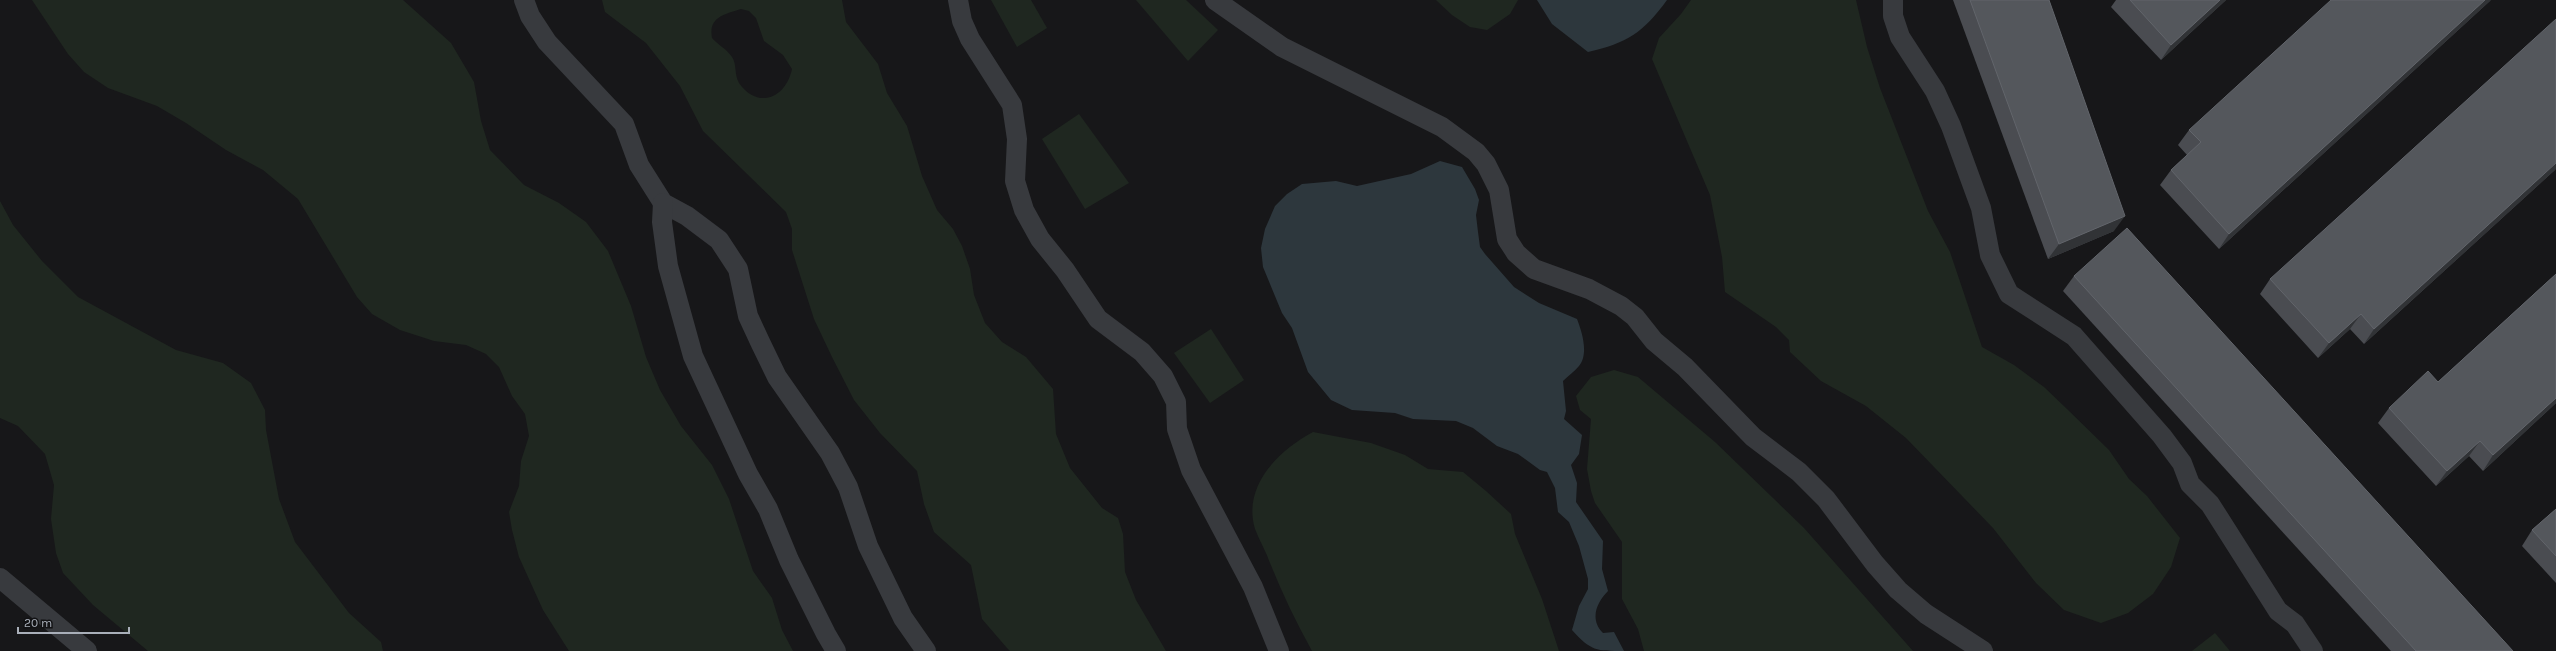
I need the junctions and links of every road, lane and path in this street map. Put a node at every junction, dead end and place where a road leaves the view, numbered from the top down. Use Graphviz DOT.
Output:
graph roads {
  1 [pos="958,0"];
  2 [pos="1215,0"];
  3 [pos="1893,0"];
  4 [pos="526,1"];
  5 [pos="663,203"];
  6 [pos="0,578"];
  7 [pos="87,651"];
  8 [pos="836,651"];
  9 [pos="926,651"];
  10 [pos="1279,651"];
  11 [pos="1983,651"];
  12 [pos="2313,651"];
  1 -- 10 [label="lane"];
  2 -- 11 [label="lane"];
  3 -- 12 [label="lane"];
  4 -- 5 [label="lane"];
  5 -- 8 [label="lane"];
  5 -- 9 [label="lane"];
  6 -- 7 [label="lane"];
}
